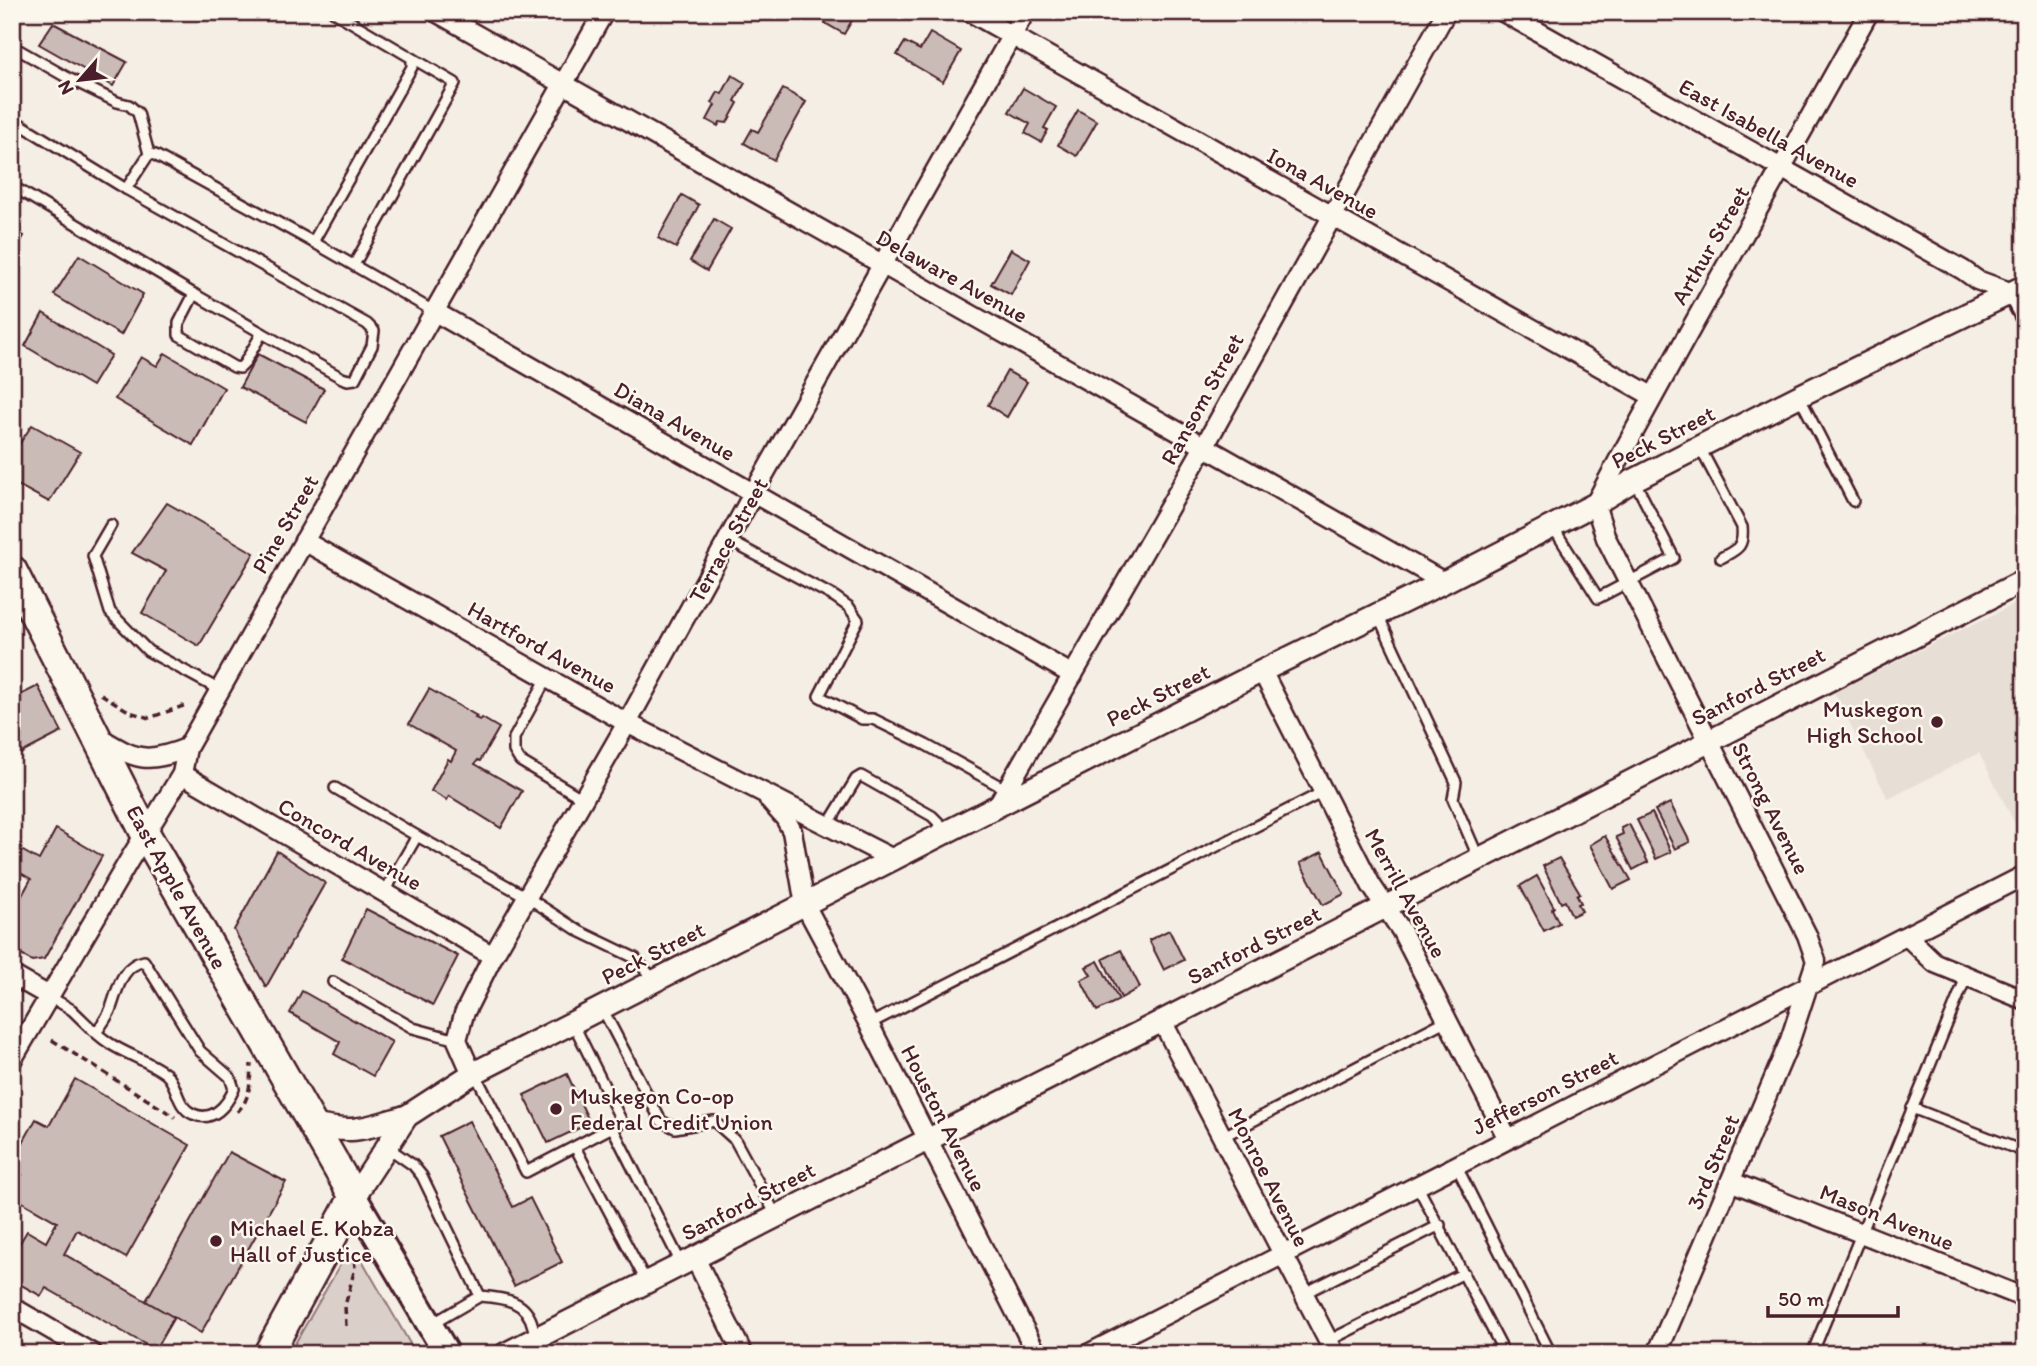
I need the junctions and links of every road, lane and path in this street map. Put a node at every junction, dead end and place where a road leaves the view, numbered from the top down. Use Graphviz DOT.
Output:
graph roads {
  1 [pos="334,12"];
  2 [pos="436,12"];
  3 [pos="604,12"];
  4 [pos="970,12"];
  5 [pos="1025,12"];
  6 [pos="1446,12"];
  7 [pos="1503,12"];
  8 [pos="1869,12"];
  9 [pos="1012,36"];
  10 [pos="12,54"];
  11 [pos="412,58"];
  12 [pos="563,84"];
  13 [pos="12,120"];
  14 [pos="149,154"];
  15 [pos="1783,168"];
  16 [pos="12,186"];
  17 [pos="126,190"];
  18 [pos="1332,217"];
  19 [pos="313,242"];
  20 [pos="354,265"];
  21 [pos="882,265"];
  22 [pos="2018,289"];
  23 [pos="194,294"];
  24 [pos="435,312"];
  25 [pos="2025,317"];
  26 [pos="262,333"];
  27 [pos="1652,396"];
  28 [pos="1799,396"];
  29 [pos="1205,445"];
  30 [pos="1700,448"];
  31 [pos="1634,480"];
  32 [pos="753,494"];
  33 [pos="1853,501"];
  34 [pos="1595,504"];
  35 [pos="111,525"];
  36 [pos="1552,527"];
  37 [pos="728,540"];
  38 [pos="304,541"];
  39 [pos="1721,558"];
  40 [pos="2025,580"];
  41 [pos="1629,581"];
  42 [pos="1444,582"];
  43 [pos="16,586"];
  44 [pos="1378,615"];
  45 [pos="1262,671"];
  46 [pos="1073,675"];
  47 [pos="547,678"];
  48 [pos="220,690"];
  49 [pos="101,694"];
  50 [pos="186,705"];
  51 [pos="627,723"];
  52 [pos="95,735"];
  53 [pos="1710,741"];
  54 [pos="187,748"];
  55 [pos="183,774"];
  56 [pos="335,788"];
  57 [pos="759,790"];
  58 [pos="1323,792"];
  59 [pos="583,799"];
  60 [pos="1002,799"];
  61 [pos="828,825"];
  62 [pos="947,831"];
  63 [pos="145,833"];
  64 [pos="418,836"];
  65 [pos="893,859"];
  66 [pos="1479,859"];
  67 [pos="2025,875"];
  68 [pos="384,892"];
  69 [pos="527,897"];
  70 [pos="805,905"];
  71 [pos="1387,906"];
  72 [pos="1907,936"];
  73 [pos="493,956"];
  74 [pos="12,975"];
  75 [pos="1967,975"];
  76 [pos="656,981"];
  77 [pos="333,982"];
  78 [pos="1809,986"];
  79 [pos="49,996"];
  80 [pos="2025,1000"];
  81 [pos="602,1008"];
  82 [pos="1447,1020"];
  83 [pos="1162,1021"];
  84 [pos="572,1023"];
  85 [pos="869,1024"];
  86 [pos="96,1032"];
  87 [pos="457,1040"];
  88 [pos="12,1060"];
  89 [pos="473,1073"];
  90 [pos="1912,1108"];
  91 [pos="407,1116"];
  92 [pos="311,1124"];
  93 [pos="612,1128"];
  94 [pos="1221,1137"];
  95 [pos="1508,1139"];
  96 [pos="927,1140"];
  97 [pos="386,1146"];
  98 [pos="575,1147"];
  99 [pos="2025,1152"];
  100 [pos="1456,1165"];
  101 [pos="1732,1182"];
  102 [pos="1418,1185"];
  103 [pos="354,1197"];
  104 [pos="776,1217"];
  105 [pos="1440,1225"];
  106 [pos="1861,1233"];
  107 [pos="1282,1254"];
  108 [pos="354,1256"];
  109 [pos="688,1261"];
  110 [pos="1464,1273"];
  111 [pos="646,1282"];
  112 [pos="1303,1294"];
  113 [pos="480,1296"];
  114 [pos="2025,1298"];
  115 [pos="12,1308"];
  116 [pos="430,1325"];
  117 [pos="346,1326"];
  118 [pos="538,1347"];
  119 [pos="1331,1347"];
  120 [pos="93,1354"];
  121 [pos="268,1354"];
  122 [pos="447,1354"];
  123 [pos="505,1354"];
  124 [pos="743,1354"];
  125 [pos="1037,1354"];
  126 [pos="1087,1354"];
  127 [pos="1505,1354"];
  128 [pos="1551,1354"];
  129 [pos="1657,1354"];
  130 [pos="1812,1354"];
  1 -- 11 [label="lane"];
  2 -- 12 [label="street, Delaware Avenue"];
  3 -- 12 [label="street, Pine Street"];
  4 -- 9 [label="street, Iona Avenue"];
  5 -- 9 [label="street, Terrace Street"];
  6 -- 18 [label="street, Ransom Street"];
  7 -- 15 [label="street, East Isabella Avenue"];
  8 -- 15 [label="street, Arthur Street"];
  9 -- 18 [label="street, Iona Avenue"];
  9 -- 21 [label="street, Terrace Street"];
  10 -- 14 [label="lane"];
  11 -- 19 [label="lane"];
  11 -- 20 [label="lane"];
  12 -- 21 [label="street, Delaware Avenue"];
  12 -- 24 [label="street, Pine Street"];
  13 -- 17 [label="lane"];
  14 -- 17 [label="lane"];
  14 -- 19 [label="lane"];
  15 -- 22 [label="street, East Isabella Avenue"];
  15 -- 27 [label="street, Arthur Street"];
  16 -- 23 [label="lane"];
  17 -- 26 [label="lane"];
  18 -- 27 [label="street, Iona Avenue"];
  18 -- 29 [label="street, Ransom Street"];
  19 -- 20 [label="lane"];
  20 -- 24 [label="lane"];
  21 -- 29 [label="street, Delaware Avenue"];
  21 -- 32 [label="street, Terrace Street"];
  22 -- 25 [label="street"];
  22 -- 28 [label="street, Peck Street"];
  23 -- 26 [label="lane"];
  23 -- 26 [label="lane"];
  24 -- 32 [label="street, Diana Avenue"];
  24 -- 38 [label="street, Pine Street"];
  27 -- 34 [label="street, Arthur Street"];
  28 -- 30 [label="street, Peck Street"];
  28 -- 33 [label="lane"];
  29 -- 42 [label="street, Delaware Avenue"];
  29 -- 46 [label="street, Ransom Street"];
  30 -- 31 [label="street, Peck Street"];
  30 -- 39 [label="lane"];
  31 -- 34 [label="street, Peck Street"];
  31 -- 41 [label="lane"];
  32 -- 37 [label="street, Terrace Street"];
  32 -- 46 [label="street, Diana Avenue"];
  34 -- 36 [label="street, Peck Street"];
  34 -- 41 [label="street, Strong Avenue"];
  35 -- 48 [label="lane"];
  36 -- 41 [label="lane"];
  36 -- 42 [label="street, Peck Street"];
  37 -- 51 [label="street, Terrace Street"];
  37 -- 60 [label="lane"];
  38 -- 47 [label="street, Hartford Avenue"];
  38 -- 48 [label="street, Pine Street"];
  40 -- 53 [label="street, Sanford Street"];
  41 -- 53 [label="street, Strong Avenue"];
  42 -- 44 [label="street, Peck Street"];
  43 -- 52 [label="main road, East Apple Avenue"];
  44 -- 45 [label="street, Peck Street"];
  44 -- 66 [label="lane"];
  45 -- 58 [label="street, Merrill Avenue"];
  45 -- 60 [label="street, Peck Street"];
  46 -- 60 [label="street, Ransom Street"];
  47 -- 51 [label="street, Hartford Avenue"];
  47 -- 59 [label="lane"];
  48 -- 54 [label="street, Pine Street"];
  49 -- 50 [label="path"];
  51 -- 57 [label="street, Hartford Avenue"];
  51 -- 59 [label="street, Terrace Street"];
  52 -- 54 [label="street"];
  52 -- 63 [label="main road, East Apple Avenue"];
  53 -- 66 [label="street, Sanford Street"];
  53 -- 78 [label="street, Strong Avenue"];
  54 -- 55 [label="street, Pine Street"];
  55 -- 63 [label="street, Pine Street"];
  55 -- 68 [label="street, Concord Avenue"];
  56 -- 64 [label="lane"];
  57 -- 61 [label="street, Hartford Avenue"];
  57 -- 70 [label="street, Hartford Avenue"];
  58 -- 71 [label="street, Merrill Avenue"];
  58 -- 85 [label="lane"];
  59 -- 69 [label="street, Terrace Street"];
  60 -- 62 [label="street, Peck Street"];
  61 -- 62 [label="lane"];
  61 -- 65 [label="street, Hartford Avenue"];
  62 -- 65 [label="street, Peck Street"];
  63 -- 79 [label="street, Pine Street"];
  63 -- 92 [label="main road, East Apple Avenue"];
  64 -- 68 [label="lane"];
  64 -- 69 [label="lane"];
  65 -- 70 [label="street, Peck Street"];
  66 -- 71 [label="street, Sanford Street"];
  67 -- 72 [label="street, Jefferson Street"];
  68 -- 73 [label="street, Concord Avenue"];
  69 -- 73 [label="street, Terrace Street"];
  69 -- 76 [label="lane"];
  70 -- 76 [label="street, Peck Street"];
  70 -- 85 [label="street, Houston Avenue"];
  71 -- 82 [label="street, Merrill Avenue"];
  71 -- 83 [label="street, Sanford Street"];
  72 -- 75 [label="street"];
  72 -- 78 [label="street, Jefferson Street"];
  73 -- 87 [label="street, Terrace Street"];
  74 -- 79 [label="street"];
  75 -- 80 [label="street"];
  75 -- 90 [label="lane"];
  76 -- 81 [label="street, Peck Street"];
  77 -- 87 [label="lane"];
  78 -- 95 [label="street, Jefferson Street"];
  78 -- 101 [label="street, 3rd Street"];
  79 -- 86 [label="lane"];
  79 -- 88 [label="street, Pine Street"];
  81 -- 84 [label="street, Peck Street"];
  81 -- 104 [label="lane"];
  82 -- 94 [label="lane"];
  82 -- 95 [label="street, Merrill Avenue"];
  83 -- 94 [label="street, Monroe Avenue"];
  83 -- 96 [label="street, Sanford Street"];
  84 -- 89 [label="street, Peck Street"];
  84 -- 93 [label="lane"];
  85 -- 96 [label="street, Houston Avenue"];
  86 -- 86 [label="lane"];
  87 -- 89 [label="street"];
  89 -- 91 [label="street, Peck Street"];
  89 -- 98 [label="lane"];
  90 -- 99 [label="lane"];
  90 -- 106 [label="lane"];
  91 -- 92 [label="street"];
  91 -- 97 [label="street, Peck Street"];
  92 -- 103 [label="main road, East Apple Avenue"];
  93 -- 98 [label="lane"];
  93 -- 109 [label="lane"];
  94 -- 107 [label="street, Monroe Avenue"];
  95 -- 100 [label="street, Jefferson Street"];
  96 -- 104 [label="street, Sanford Street"];
  96 -- 125 [label="street, Houston Avenue"];
  97 -- 103 [label="street, Peck Street"];
  97 -- 113 [label="lane"];
  98 -- 111 [label="lane"];
  100 -- 102 [label="street, Jefferson Street"];
  100 -- 128 [label="lane"];
  101 -- 106 [label="street, Mason Avenue"];
  101 -- 129 [label="street, 3rd Street"];
  102 -- 105 [label="lane"];
  102 -- 107 [label="street, Jefferson Street"];
  103 -- 116 [label="main road"];
  103 -- 121 [label="main road"];
  104 -- 109 [label="street, Sanford Street"];
  105 -- 110 [label="lane"];
  105 -- 112 [label="lane"];
  106 -- 114 [label="street, Mason Avenue"];
  106 -- 130 [label="lane"];
  107 -- 112 [label="street, Monroe Avenue"];
  107 -- 126 [label="street, Jefferson Street"];
  108 -- 117 [label="path"];
  109 -- 111 [label="street, Sanford Street"];
  109 -- 124 [label="street"];
  110 -- 119 [label="lane"];
  110 -- 127 [label="lane"];
  111 -- 118 [label="street, Sanford Street"];
  112 -- 119 [label="street, Monroe Avenue"];
  113 -- 116 [label="lane"];
  113 -- 118 [label="lane"];
  115 -- 120 [label="street"];
  116 -- 122 [label="main road"];
  118 -- 123 [label="street, Sanford Street"];
}
